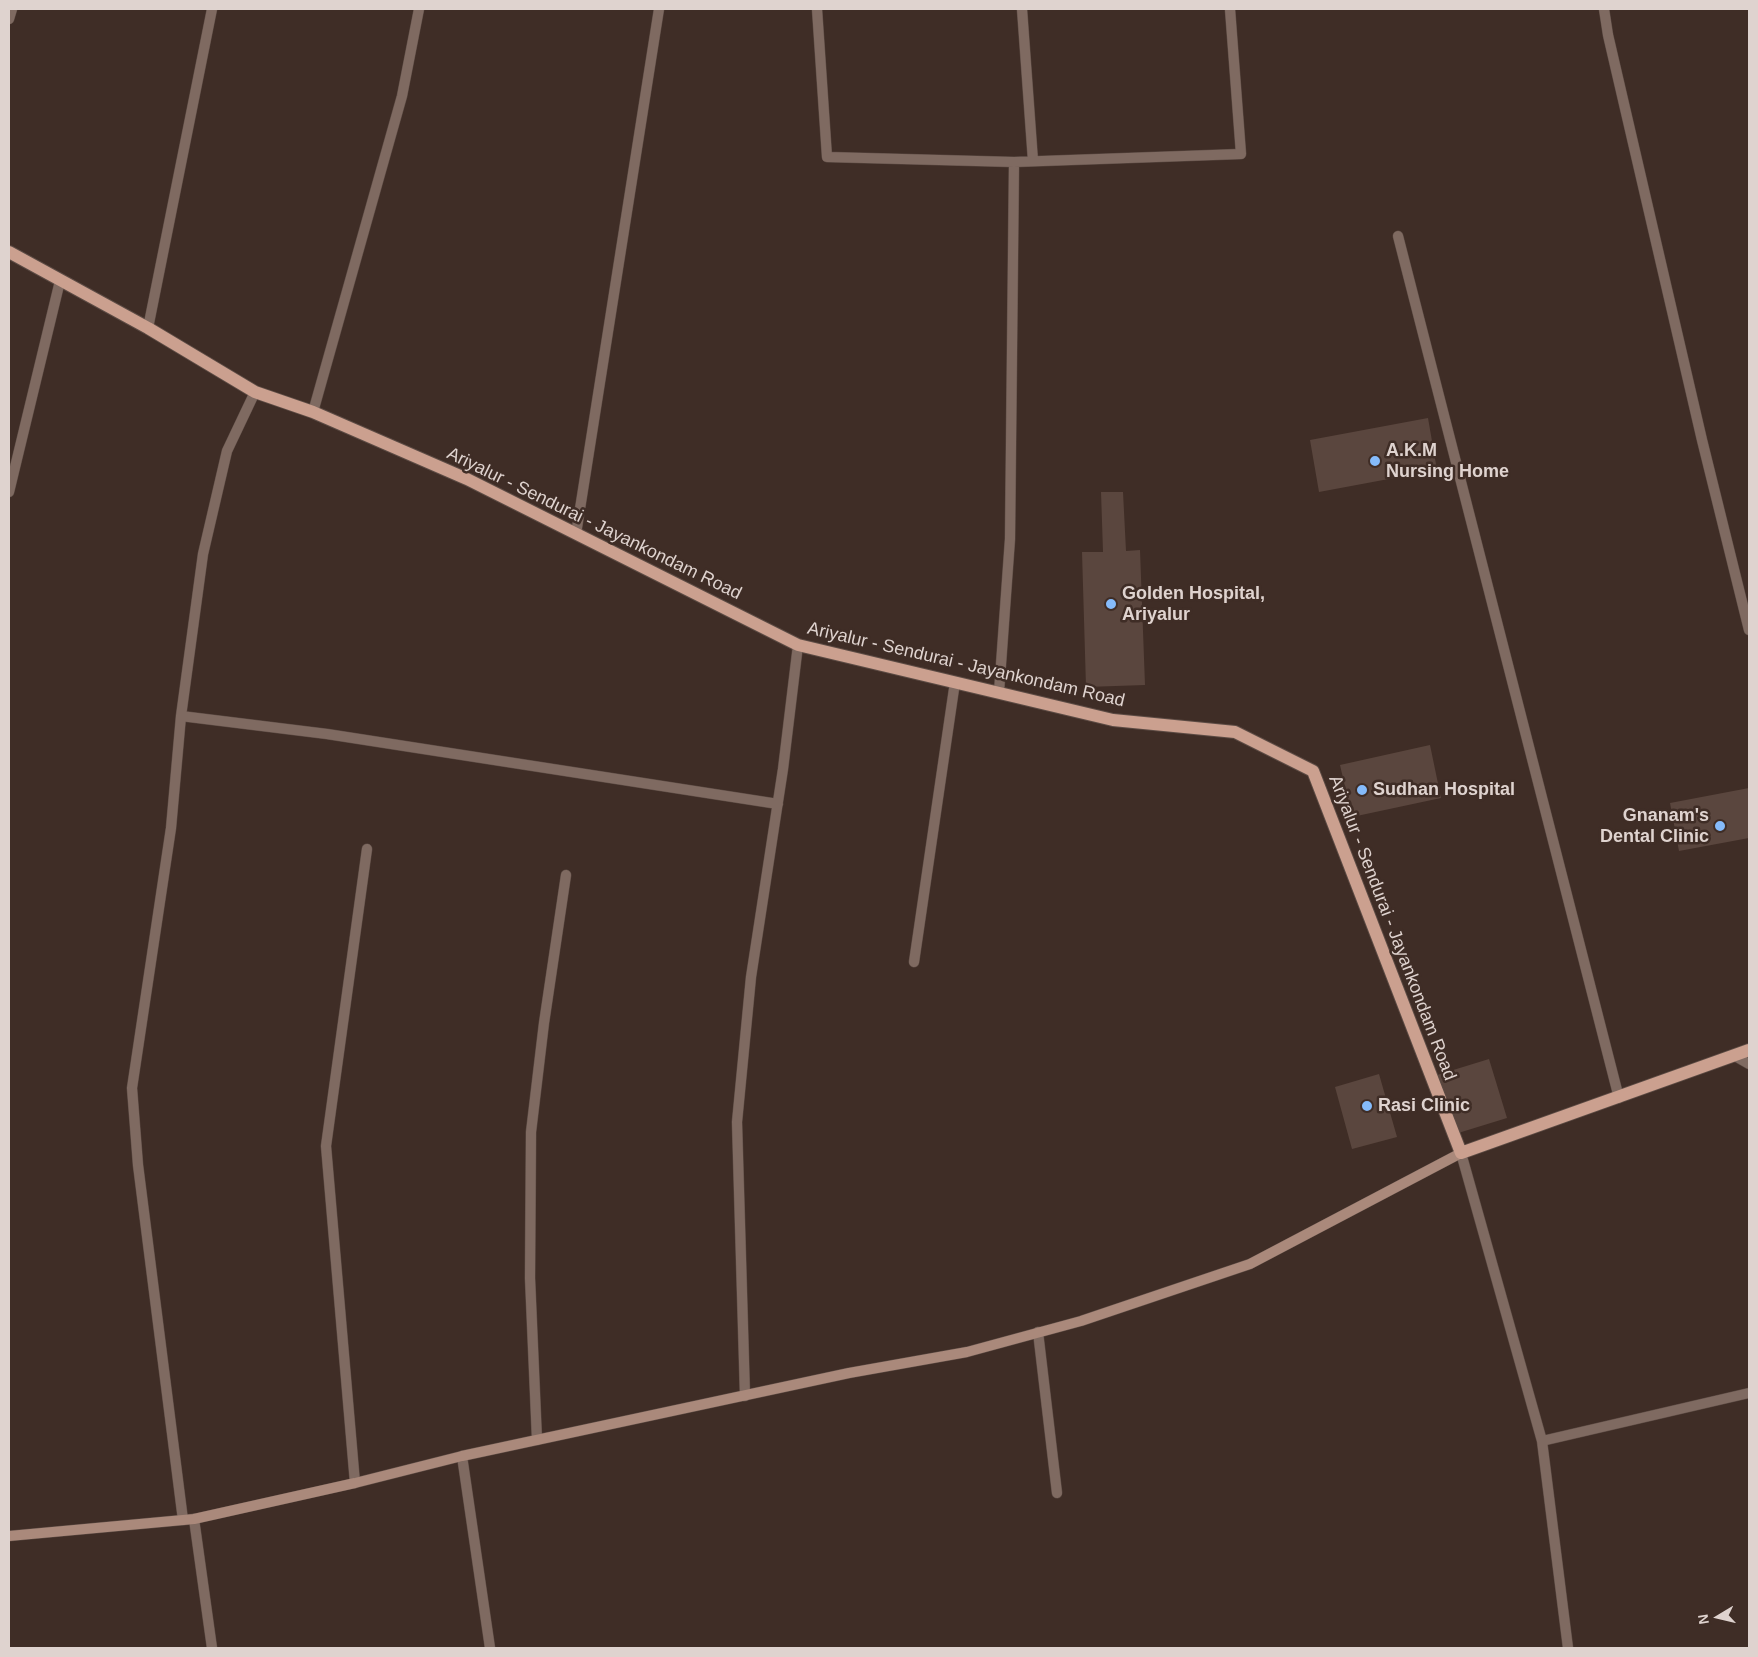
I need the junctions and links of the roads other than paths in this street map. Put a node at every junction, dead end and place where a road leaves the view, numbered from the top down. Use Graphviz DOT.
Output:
graph roads {
  1 [pos="12,9"];
  2 [pos="212,9"];
  3 [pos="419,9"];
  4 [pos="659,9"];
  5 [pos="817,9"];
  6 [pos="1022,9"];
  7 [pos="1230,9"];
  8 [pos="1604,9"];
  9 [pos="9,19"];
  10 [pos="1033,161"];
  11 [pos="1014,162"];
  12 [pos="1398,236"];
  13 [pos="9,252"];
  14 [pos="60,281"];
  15 [pos="148,328"];
  16 [pos="255,392"];
  17 [pos="314,412"];
  18 [pos="9,492"];
  19 [pos="576,534"];
  20 [pos="1749,630"];
  21 [pos="798,645"];
  22 [pos="955,682"];
  23 [pos="999,692"];
  24 [pos="180,716"];
  25 [pos="778,804"];
  26 [pos="367,849"];
  27 [pos="566,876"];
  28 [pos="914,962"];
  29 [pos="1749,1050"];
  30 [pos="1735,1056"];
  31 [pos="1749,1064"];
  32 [pos="1619,1098"];
  33 [pos="1461,1153"];
  34 [pos="1038,1332"];
  35 [pos="1749,1393"];
  36 [pos="745,1396"];
  37 [pos="536,1440"];
  38 [pos="1542,1441"];
  39 [pos="462,1456"];
  40 [pos="354,1483"];
  41 [pos="1057,1493"];
  42 [pos="194,1519"];
  43 [pos="183,1520"];
  44 [pos="9,1536"];
  45 [pos="212,1648"];
  46 [pos="490,1648"];
  47 [pos="1568,1648"];
  1 -- 9 [label="street"];
  2 -- 15 [label="street"];
  3 -- 17 [label="street"];
  4 -- 19 [label="street"];
  5 -- 11 [label="street"];
  6 -- 10 [label="street"];
  7 -- 10 [label="street"];
  8 -- 20 [label="street"];
  10 -- 11 [label="street"];
  11 -- 23 [label="street"];
  12 -- 32 [label="street"];
  13 -- 14 [label="main road, Ariyalur - Sendurai - Jayankondam Road"];
  14 -- 15 [label="main road, Ariyalur - Sendurai - Jayankondam Road"];
  14 -- 18 [label="street"];
  15 -- 16 [label="main road, Ariyalur - Sendurai - Jayankondam Road"];
  16 -- 17 [label="main road, Ariyalur - Sendurai - Jayankondam Road"];
  16 -- 24 [label="street"];
  17 -- 19 [label="main road, Ariyalur - Sendurai - Jayankondam Road"];
  19 -- 21 [label="main road, Ariyalur - Sendurai - Jayankondam Road"];
  21 -- 22 [label="main road, Ariyalur - Sendurai - Jayankondam Road"];
  21 -- 25 [label="street"];
  22 -- 23 [label="main road, Ariyalur - Sendurai - Jayankondam Road"];
  22 -- 28 [label="street"];
  23 -- 33 [label="main road, Ariyalur - Sendurai - Jayankondam Road"];
  24 -- 25 [label="street"];
  24 -- 43 [label="street"];
  25 -- 36 [label="street"];
  26 -- 40 [label="street"];
  27 -- 37 [label="street"];
  29 -- 30 [label="main road"];
  30 -- 31 [label="street"];
  30 -- 32 [label="main road"];
  32 -- 33 [label="main road"];
  33 -- 34 [label="street"];
  33 -- 38 [label="street"];
  34 -- 36 [label="street"];
  34 -- 41 [label="street"];
  35 -- 38 [label="street"];
  36 -- 37 [label="street"];
  37 -- 39 [label="street"];
  38 -- 47 [label="street"];
  39 -- 40 [label="street"];
  39 -- 46 [label="street"];
  40 -- 42 [label="street"];
  42 -- 43 [label="street"];
  42 -- 45 [label="street"];
  43 -- 44 [label="street"];
}
